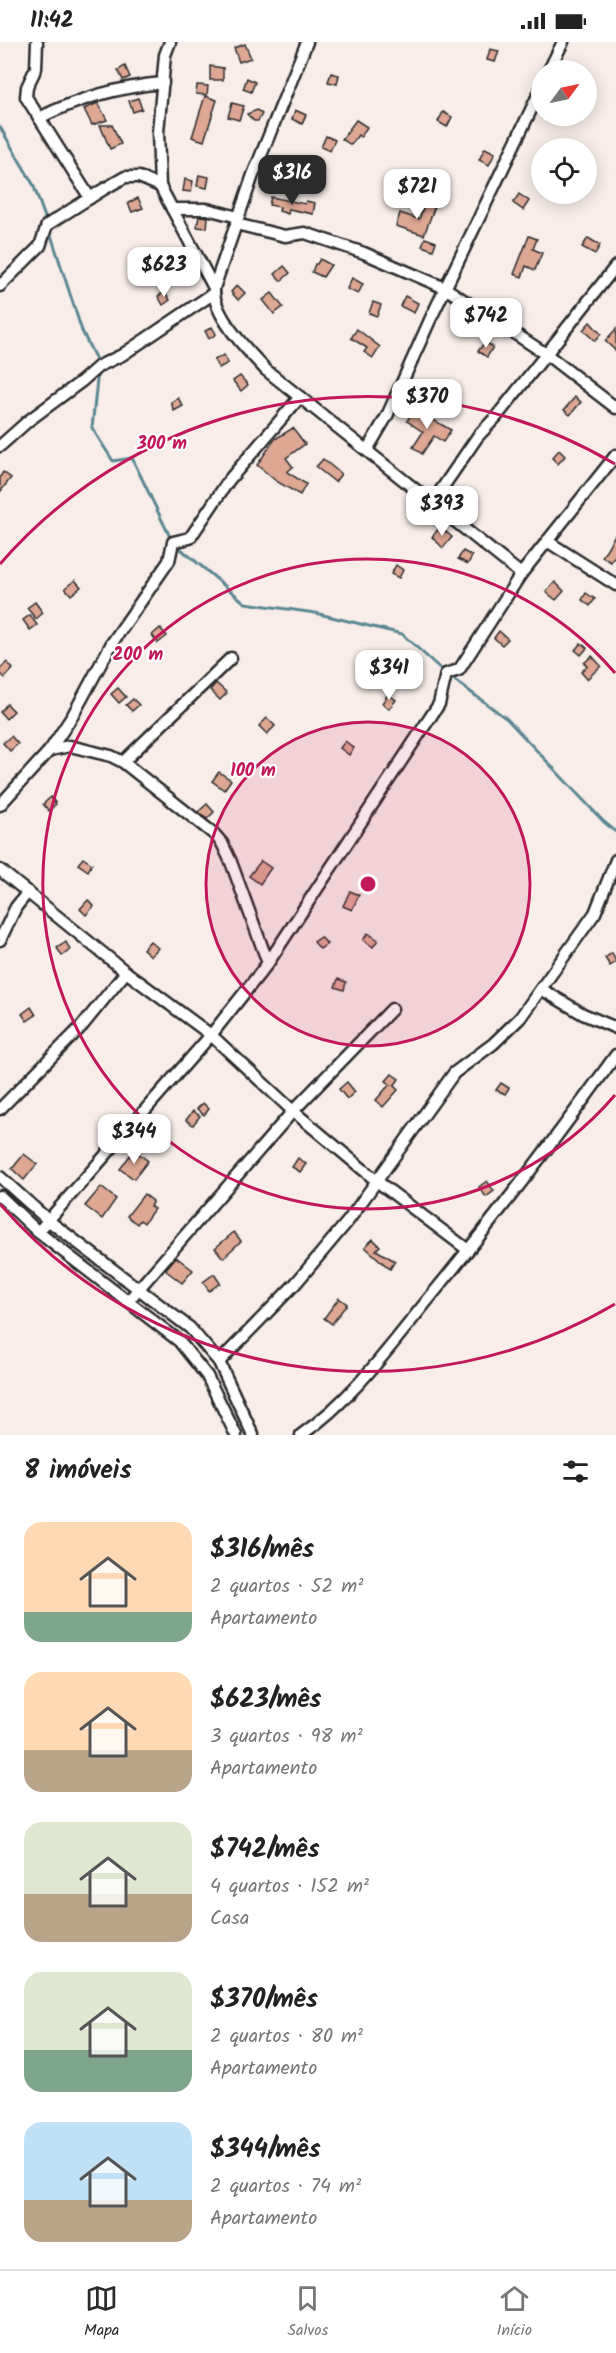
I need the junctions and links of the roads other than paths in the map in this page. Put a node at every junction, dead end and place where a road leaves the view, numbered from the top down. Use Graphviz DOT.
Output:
graph roads {
  1 [pos="37,42"];
  2 [pos="170,42"];
  3 [pos="307,42"];
  4 [pos="563,42"];
  5 [pos="554,60"];
  6 [pos="163,83"];
  7 [pos="531,110"];
  8 [pos="39,118"];
  9 [pos="160,186"];
  10 [pos="90,198"];
  11 [pos="172,209"];
  12 [pos="237,220"];
  13 [pos="616,266"];
  14 [pos="0,286"];
  15 [pos="445,288"];
  16 [pos="214,291"];
  17 [pos="546,354"];
  18 [pos="300,397"];
  19 [pos="616,408"];
  20 [pos="0,446"];
  21 [pos="367,450"];
  22 [pos="616,455"];
  23 [pos="432,503"];
  24 [pos="547,541"];
  25 [pos="521,574"];
  26 [pos="616,585"];
  27 [pos="231,658"];
  28 [pos="50,750"];
  29 [pos="123,762"];
  30 [pos="0,805"];
  31 [pos="616,860"];
  32 [pos="0,870"];
  33 [pos="28,892"];
  34 [pos="0,940"];
  35 [pos="268,963"];
  36 [pos="126,972"];
  37 [pos="541,989"];
  38 [pos="392,1009"];
  39 [pos="616,1028"];
  40 [pos="211,1035"];
  41 [pos="616,1055"];
  42 [pos="0,1109"];
  43 [pos="293,1111"];
  44 [pos="0,1177"];
  45 [pos="378,1182"];
  46 [pos="0,1196"];
  47 [pos="49,1221"];
  48 [pos="38,1232"];
  49 [pos="468,1250"];
  50 [pos="138,1288"];
  51 [pos="129,1300"];
  52 [pos="219,1362"];
  53 [pos="236,1435"];
  54 [pos="253,1435"];
  55 [pos="301,1435"];
  1 -- 8 [label="street"];
  2 -- 6 [label="street"];
  3 -- 12 [label="street"];
  4 -- 5 [label="street"];
  6 -- 8 [label="street"];
  6 -- 9 [label="street"];
  7 -- 15 [label="street"];
  8 -- 10 [label="street"];
  9 -- 10 [label="street"];
  9 -- 11 [label="street"];
  10 -- 14 [label="street"];
  11 -- 12 [label="street"];
  11 -- 16 [label="street"];
  12 -- 15 [label="street"];
  12 -- 16 [label="street"];
  13 -- 17 [label="street"];
  15 -- 17 [label="street"];
  15 -- 21 [label="street"];
  16 -- 18 [label="street"];
  16 -- 20 [label="street"];
  17 -- 19 [label="street"];
  17 -- 23 [label="street"];
  18 -- 21 [label="street"];
  18 -- 28 [label="street"];
  21 -- 23 [label="street"];
  22 -- 24 [label="street"];
  23 -- 25 [label="street"];
  24 -- 25 [label="street"];
  24 -- 26 [label="street"];
  25 -- 35 [label="street"];
  27 -- 29 [label="street"];
  28 -- 29 [label="street"];
  28 -- 30 [label="street"];
  29 -- 35 [label="street"];
  31 -- 37 [label="street"];
  32 -- 33 [label="street"];
  33 -- 34 [label="street"];
  33 -- 36 [label="street"];
  35 -- 40 [label="street"];
  36 -- 40 [label="street"];
  36 -- 42 [label="street"];
  37 -- 39 [label="street"];
  37 -- 45 [label="street"];
  38 -- 43 [label="street"];
  40 -- 43 [label="street"];
  40 -- 47 [label="street"];
  41 -- 49 [label="street"];
  43 -- 45 [label="street"];
  43 -- 50 [label="street"];
  44 -- 47 [label="street"];
  45 -- 49 [label="street"];
  45 -- 52 [label="street"];
  46 -- 48 [label="street"];
  47 -- 48 [label="street"];
  47 -- 50 [label="street"];
  48 -- 51 [label="street"];
  49 -- 55 [label="street"];
  50 -- 51 [label="street"];
  50 -- 52 [label="street"];
  51 -- 53 [label="street"];
  52 -- 54 [label="street"];
}
